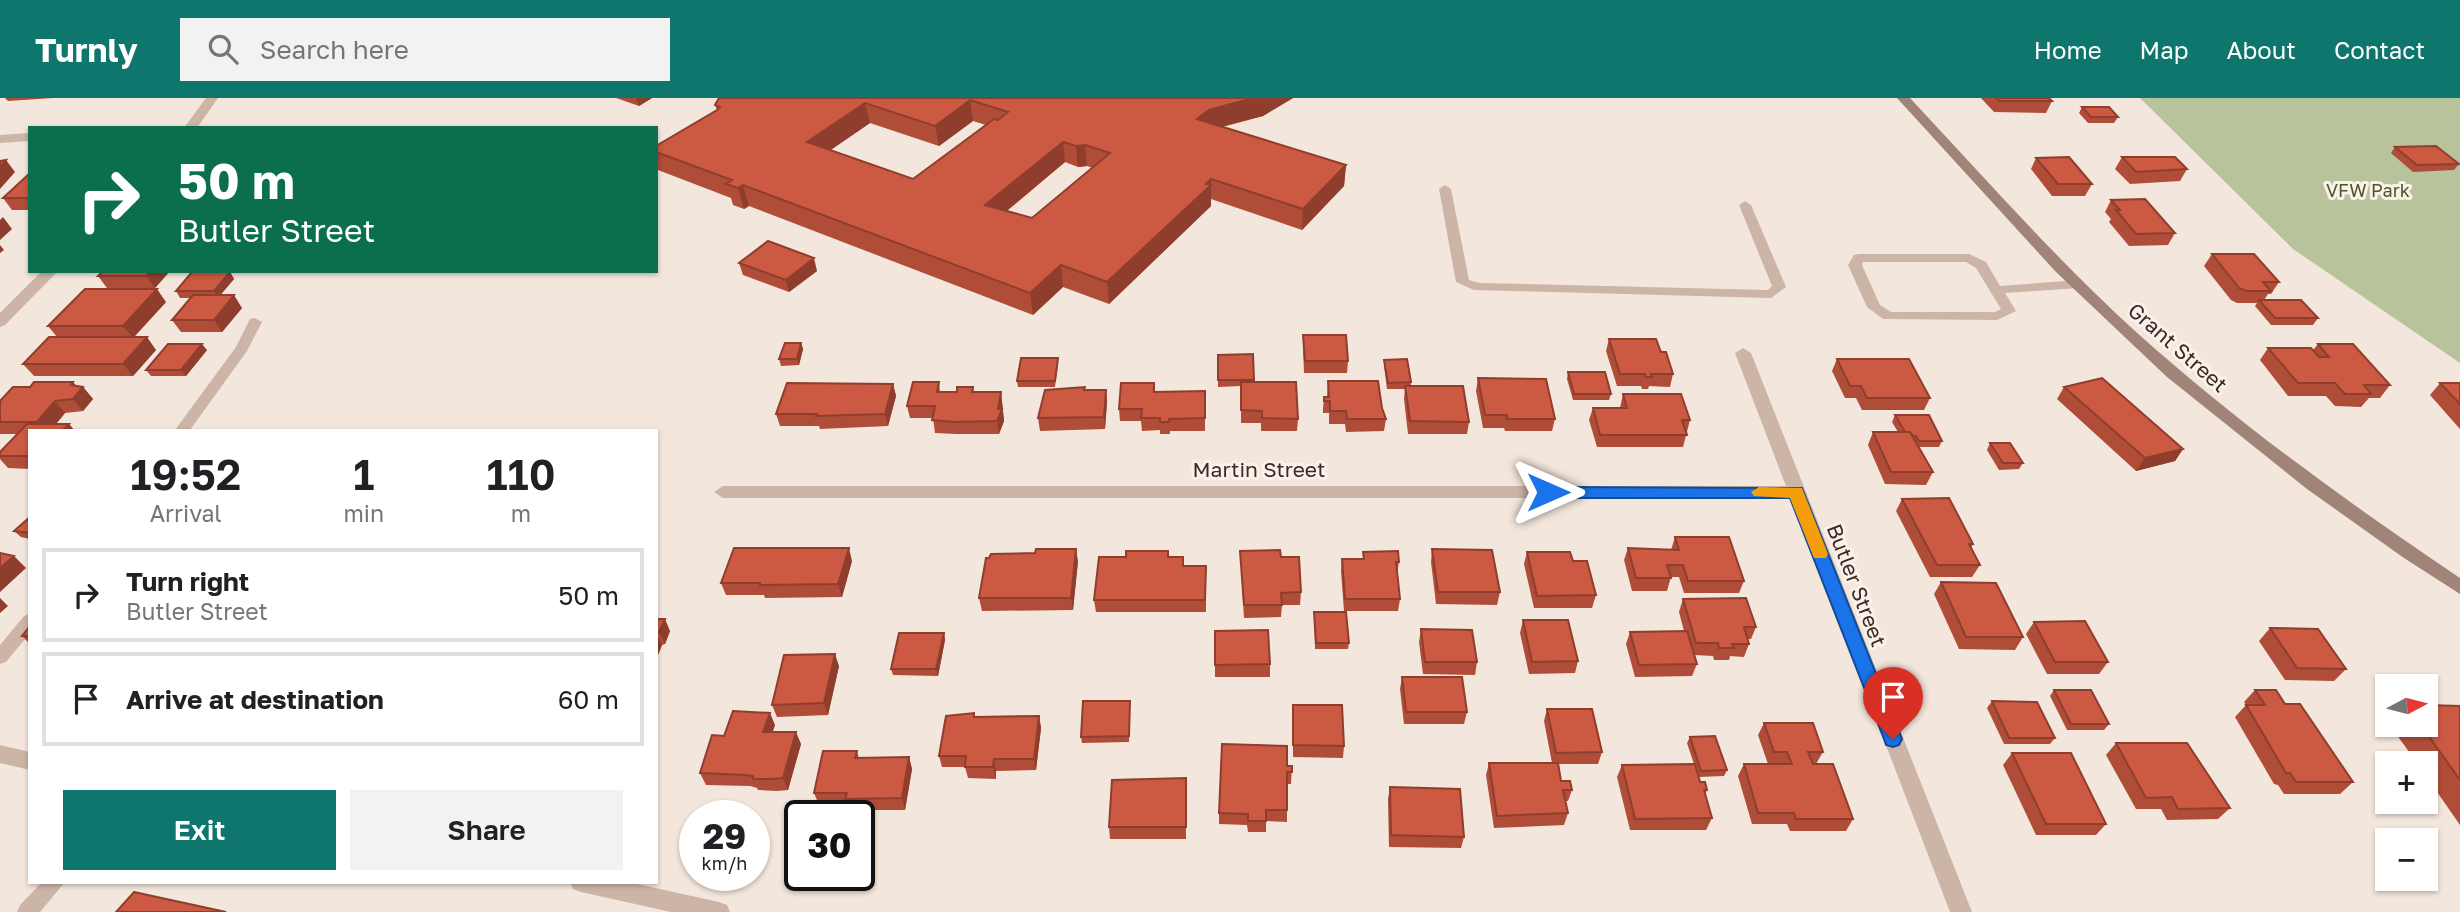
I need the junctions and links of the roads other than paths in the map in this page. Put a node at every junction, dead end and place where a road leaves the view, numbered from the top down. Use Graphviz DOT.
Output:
graph roads {
  1 [pos="212,98"];
  2 [pos="1903,98"];
  3 [pos="191,126"];
  4 [pos="28,137"];
  5 [pos="0,139"];
  6 [pos="1445,190"];
  7 [pos="1745,205"];
  8 [pos="49,273"];
  9 [pos="2078,284"];
  10 [pos="1996,290"];
  11 [pos="0,322"];
  12 [pos="255,322"];
  13 [pos="1743,353"];
  14 [pos="183,429"];
  15 [pos="723,492"];
  16 [pos="1796,492"];
  17 [pos="2460,587"];
  18 [pos="28,623"];
  19 [pos="0,657"];
  20 [pos="0,754"];
  21 [pos="28,761"];
  22 [pos="53,884"];
  23 [pos="590,884"];
  24 [pos="27,912"];
  25 [pos="719,912"];
  26 [pos="1961,912"];
  1 -- 3 [label="street"];
  2 -- 9 [label="street, Grant Street"];
  4 -- 5 [label="street"];
  6 -- 7 [label="lane"];
  8 -- 11 [label="street"];
  9 -- 10 [label="lane"];
  9 -- 17 [label="street, Grant Street"];
  10 -- 10 [label="lane"];
  12 -- 14 [label="lane"];
  13 -- 16 [label="street, Butler Street"];
  15 -- 16 [label="street, Martin Street"];
  16 -- 26 [label="street, Butler Street"];
  18 -- 19 [label="lane"];
  20 -- 21 [label="street"];
  22 -- 24 [label="lane"];
  23 -- 25 [label="street"];
}
